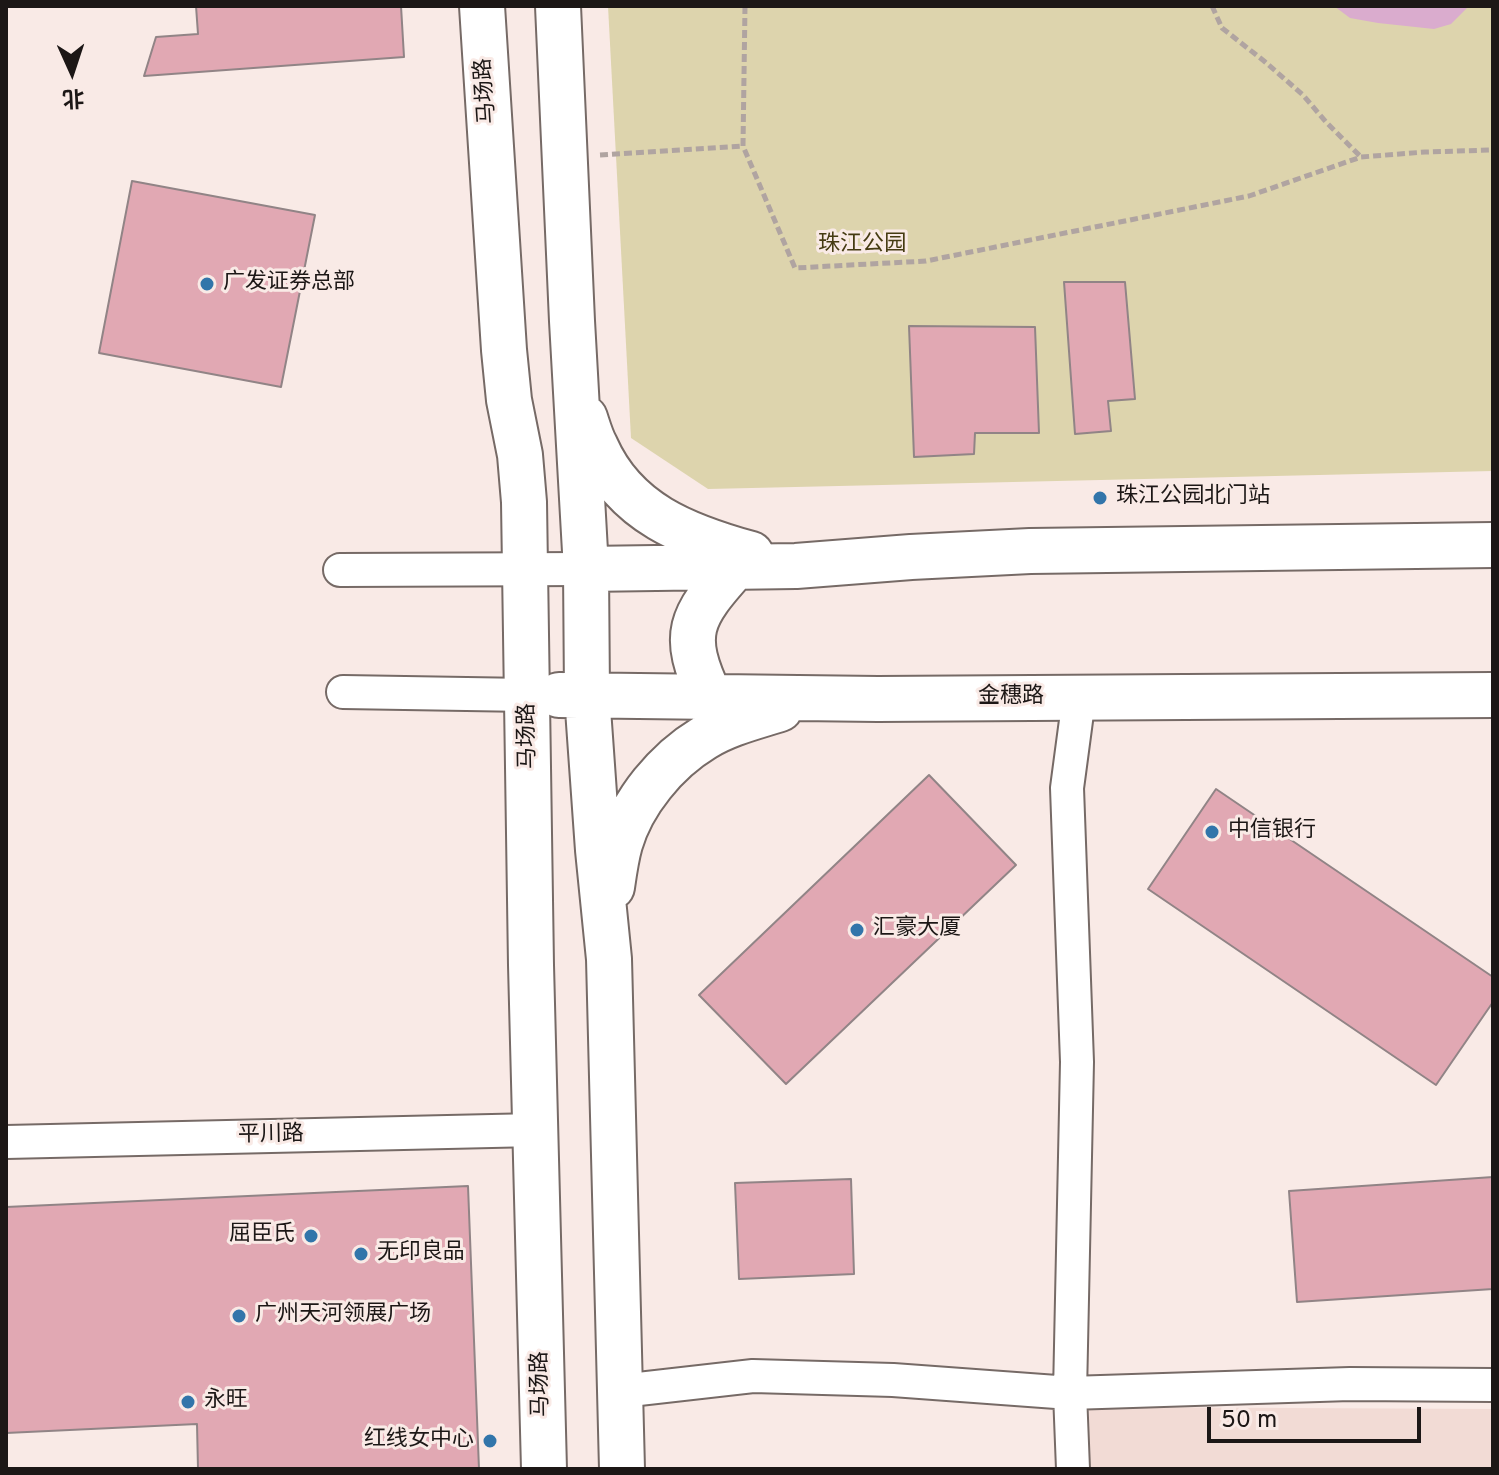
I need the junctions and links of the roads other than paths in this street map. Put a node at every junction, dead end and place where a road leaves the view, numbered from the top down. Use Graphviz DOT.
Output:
graph roads {
  1 [pos="482,6"];
  2 [pos="558,6"];
  3 [pos="577,411"];
  4 [pos="517,432"];
  5 [pos="1493,545"];
  6 [pos="796,566"];
  7 [pos="735,567"];
  8 [pos="526,569"];
  9 [pos="586,569"];
  10 [pos="340,570"];
  11 [pos="343,692"];
  12 [pos="528,695"];
  13 [pos="587,695"];
  14 [pos="1493,695"];
  15 [pos="710,697"];
  16 [pos="1079,698"];
  17 [pos="816,699"];
  18 [pos="598,858"];
  19 [pos="530,860"];
  20 [pos="605,921"];
  21 [pos="536,1130"];
  22 [pos="6,1142"];
  23 [pos="1493,1385"];
  24 [pos="621,1391"];
  25 [pos="1070,1393"];
  26 [pos="544,1469"];
  27 [pos="622,1469"];
  28 [pos="1073,1469"];
  1 -- 4 [label="main road, 马场路"];
  2 -- 3 [label="main road"];
  3 -- 4 [label="main road"];
  3 -- 6 [label="main road"];
  3 -- 9 [label="main road"];
  4 -- 8 [label="main road, 马场路"];
  5 -- 6 [label="main road"];
  6 -- 7 [label="main road"];
  7 -- 9 [label="main road"];
  7 -- 15 [label="main road"];
  8 -- 9 [label="street"];
  8 -- 10 [label="street"];
  8 -- 12 [label="main road, 马场路"];
  9 -- 13 [label="main road"];
  11 -- 12 [label="street"];
  12 -- 13 [label="main road, 金穗路"];
  12 -- 19 [label="main road, 马场路"];
  13 -- 15 [label="main road, 金穗路"];
  13 -- 18 [label="main road"];
  14 -- 16 [label="main road, 金穗路"];
  15 -- 17 [label="main road, 金穗路"];
  16 -- 17 [label="main road, 金穗路"];
  16 -- 25 [label="street"];
  17 -- 20 [label="main road"];
  18 -- 19 [label="main road"];
  18 -- 20 [label="main road"];
  19 -- 21 [label="main road, 马场路"];
  20 -- 24 [label="main road"];
  21 -- 22 [label="street, 平川路"];
  21 -- 26 [label="main road, 马场路"];
  23 -- 25 [label="street"];
  24 -- 25 [label="street"];
  24 -- 27 [label="main road"];
  25 -- 28 [label="street"];
}
